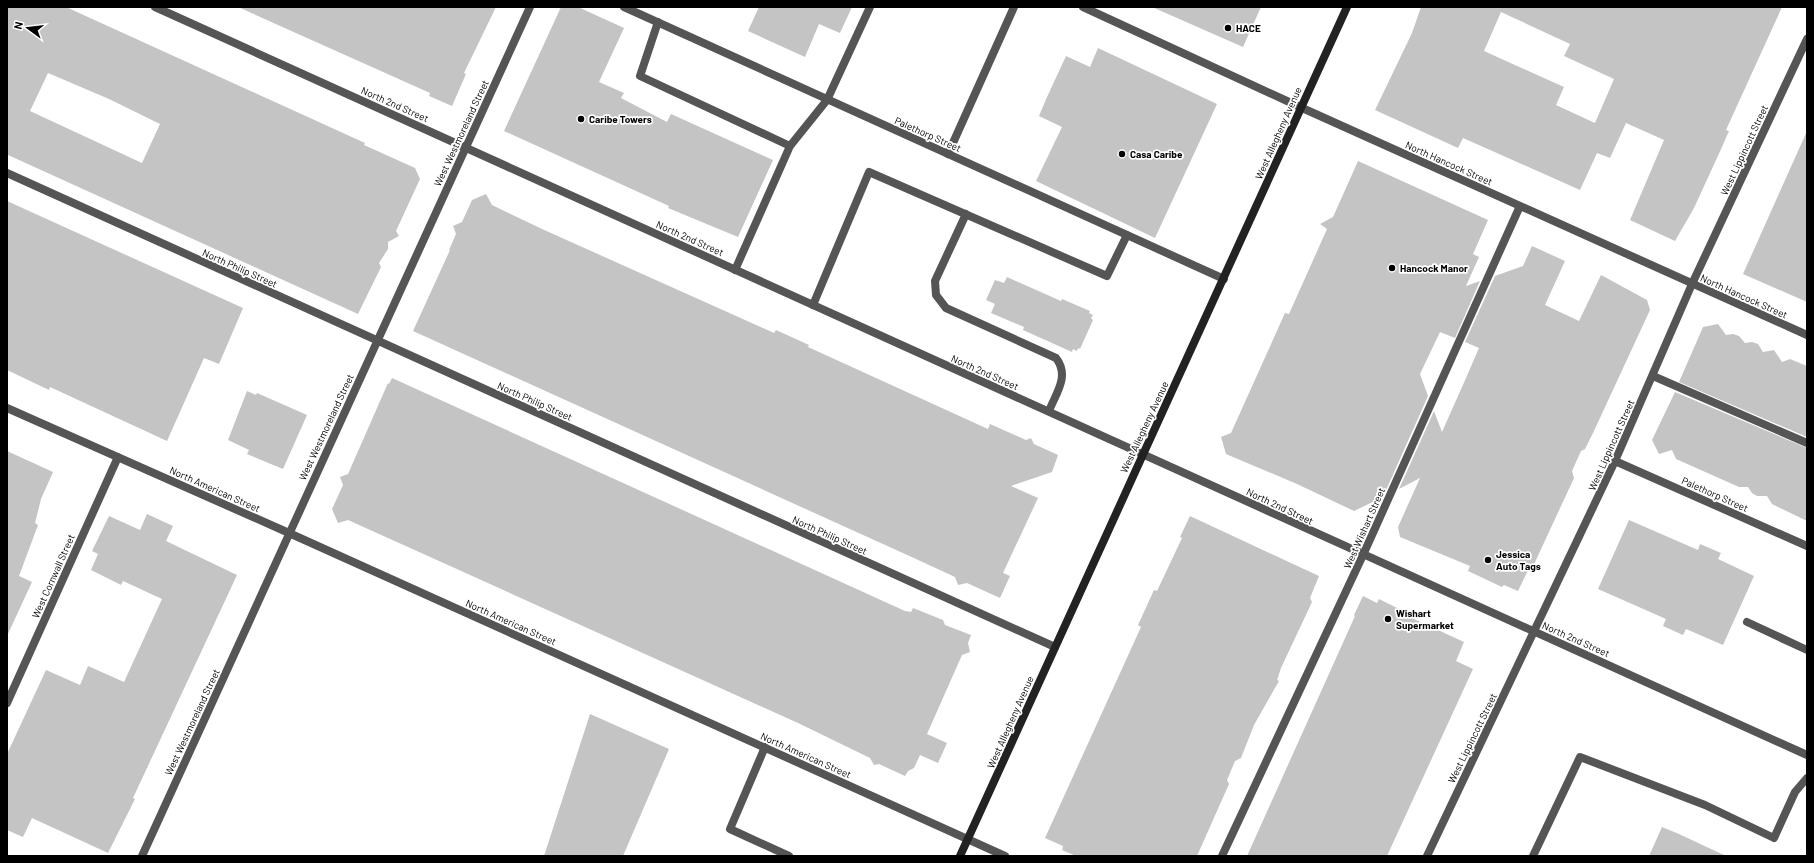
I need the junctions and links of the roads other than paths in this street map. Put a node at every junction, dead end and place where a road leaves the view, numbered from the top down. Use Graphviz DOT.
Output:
graph roads {
  1 [pos="155,7"];
  2 [pos="530,7"];
  3 [pos="624,7"];
  4 [pos="870,7"];
  5 [pos="1014,7"];
  6 [pos="1083,7"];
  7 [pos="1347,7"];
  8 [pos="658,22"];
  9 [pos="1807,39"];
  10 [pos="827,100"];
  11 [pos="1300,107"];
  12 [pos="790,146"];
  13 [pos="466,148"];
  14 [pos="948,154"];
  15 [pos="7,173"];
  16 [pos="1520,206"];
  17 [pos="966,214"];
  18 [pos="1127,235"];
  19 [pos="735,270"];
  20 [pos="1224,279"];
  21 [pos="1692,284"];
  22 [pos="813,305"];
  23 [pos="1807,335"];
  24 [pos="377,341"];
  25 [pos="1652,376"];
  26 [pos="7,408"];
  27 [pos="1049,411"];
  28 [pos="1807,443"];
  29 [pos="1143,454"];
  30 [pos="118,457"];
  31 [pos="1615,461"];
  32 [pos="289,533"];
  33 [pos="1807,546"];
  34 [pos="1364,555"];
  35 [pos="1747,622"];
  36 [pos="1535,631"];
  37 [pos="1055,648"];
  38 [pos="1807,650"];
  39 [pos="7,703"];
  40 [pos="765,747"];
  41 [pos="1807,754"];
  42 [pos="1807,778"];
  43 [pos="968,838"];
  44 [pos="142,856"];
  45 [pos="789,856"];
  46 [pos="960,856"];
  47 [pos="1005,856"];
  48 [pos="1222,856"];
  49 [pos="1426,856"];
  50 [pos="1533,856"];
  1 -- 13 [label="street, North 2nd Street"];
  2 -- 13 [label="street, West Westmoreland Street"];
  3 -- 8 [label="street, Palethorp Street"];
  4 -- 10 [label="street"];
  5 -- 14 [label="street"];
  6 -- 11 [label="street, North Hancock Street"];
  7 -- 11 [label="main road, West Allegheny Avenue"];
  8 -- 10 [label="street, Palethorp Street"];
  8 -- 12 [label="street"];
  9 -- 21 [label="street, West Lippincott Street"];
  10 -- 12 [label="street"];
  10 -- 14 [label="street, Palethorp Street"];
  11 -- 16 [label="street, North Hancock Street"];
  11 -- 20 [label="main road, West Allegheny Avenue"];
  12 -- 19 [label="street"];
  13 -- 19 [label="street, North 2nd Street"];
  13 -- 24 [label="street, West Westmoreland Street"];
  14 -- 18 [label="street, Palethorp Street"];
  15 -- 24 [label="street, North Philip Street"];
  16 -- 21 [label="street, North Hancock Street"];
  16 -- 34 [label="street, West Wishart Street"];
  17 -- 18 [label="street"];
  17 -- 22 [label="street"];
  17 -- 27 [label="street"];
  18 -- 20 [label="street, Palethorp Street"];
  19 -- 22 [label="street, North 2nd Street"];
  20 -- 29 [label="main road, West Allegheny Avenue"];
  21 -- 23 [label="street, North Hancock Street"];
  21 -- 25 [label="street, West Lippincott Street"];
  22 -- 27 [label="street, North 2nd Street"];
  24 -- 32 [label="street, West Westmoreland Street"];
  24 -- 37 [label="street, North Philip Street"];
  25 -- 28 [label="street"];
  25 -- 31 [label="street, West Lippincott Street"];
  26 -- 30 [label="street, North American Street"];
  27 -- 29 [label="street, North 2nd Street"];
  29 -- 34 [label="street, North 2nd Street"];
  29 -- 37 [label="main road, West Allegheny Avenue"];
  30 -- 32 [label="street, North American Street"];
  30 -- 39 [label="street, West Cornwall Street"];
  31 -- 33 [label="street, Palethorp Street"];
  31 -- 36 [label="street, West Lippincott Street"];
  32 -- 40 [label="street, North American Street"];
  32 -- 44 [label="street, West Westmoreland Street"];
  34 -- 36 [label="street, North 2nd Street"];
  34 -- 48 [label="street, West Wishart Street"];
  35 -- 38 [label="street"];
  36 -- 41 [label="street, North 2nd Street"];
  36 -- 49 [label="street, West Lippincott Street"];
  37 -- 43 [label="main road, West Allegheny Avenue"];
  40 -- 43 [label="street, North American Street"];
  40 -- 45 [label="street"];
  42 -- 50 [label="street"];
  43 -- 46 [label="main road, West Allegheny Avenue"];
  43 -- 47 [label="street, North American Street"];
}
